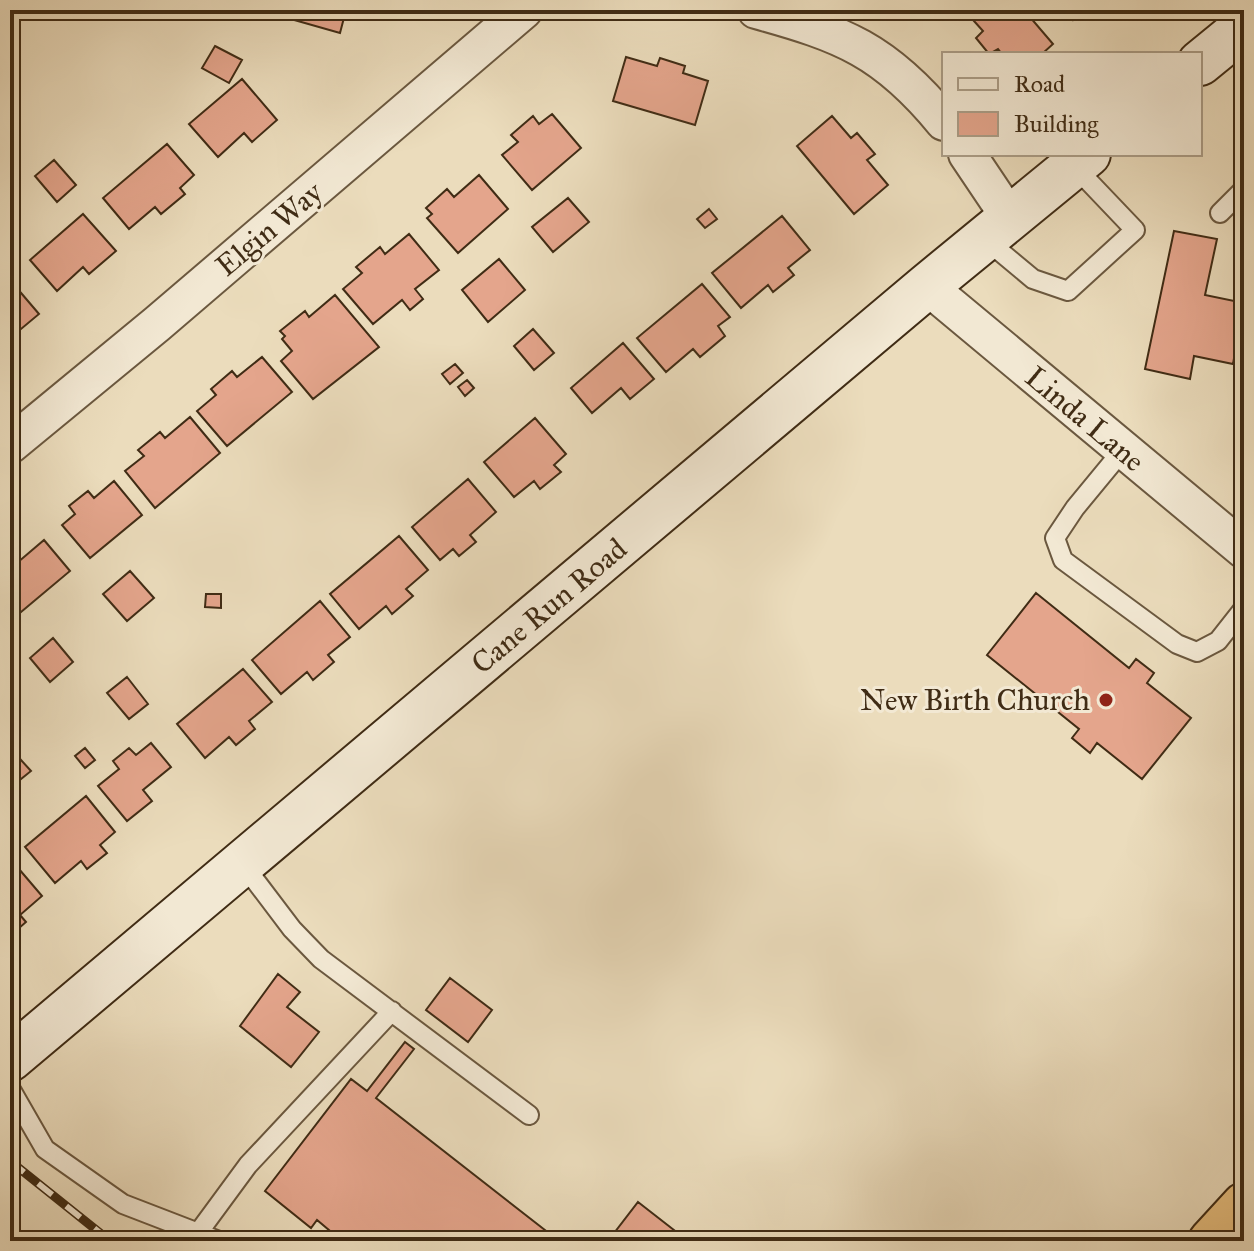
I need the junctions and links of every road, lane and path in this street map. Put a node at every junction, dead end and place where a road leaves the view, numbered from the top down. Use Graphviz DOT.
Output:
graph roads {
  1 [pos="524,10"];
  2 [pos="756,10"];
  3 [pos="1244,27"];
  4 [pos="1202,61"];
  5 [pos="942,120"];
  6 [pos="968,156"];
  7 [pos="1081,160"];
  8 [pos="1244,189"];
  9 [pos="1220,213"];
  10 [pos="998,228"];
  11 [pos="927,286"];
  12 [pos="10,445"];
  13 [pos="1122,451"];
  14 [pos="1244,550"];
  15 [pos="1244,608"];
  16 [pos="242,863"];
  17 [pos="392,1011"];
  18 [pos="10,1059"];
  19 [pos="10,1088"];
  20 [pos="529,1115"];
  21 [pos="1244,1205"];
  22 [pos="198,1233"];
  23 [pos="219,1241"];
  24 [pos="1211,1241"];
  1 -- 12 [label="street, Elgin Way"];
  2 -- 5 [label="street"];
  3 -- 4 [label="main road"];
  6 -- 10 [label="street"];
  7 -- 10 [label="main road, Cane Run Road"];
  7 -- 10 [label="lane"];
  8 -- 9 [label="lane"];
  10 -- 11 [label="main road, Cane Run Road"];
  11 -- 13 [label="street, Linda Lane"];
  11 -- 16 [label="main road, Cane Run Road"];
  13 -- 14 [label="street, Linda Lane"];
  13 -- 15 [label="lane"];
  16 -- 17 [label="lane"];
  16 -- 18 [label="main road, Cane Run Road"];
  17 -- 20 [label="lane"];
  17 -- 22 [label="lane"];
  19 -- 22 [label="lane"];
  21 -- 24 [label="highway"];
  22 -- 23 [label="lane"];
}
